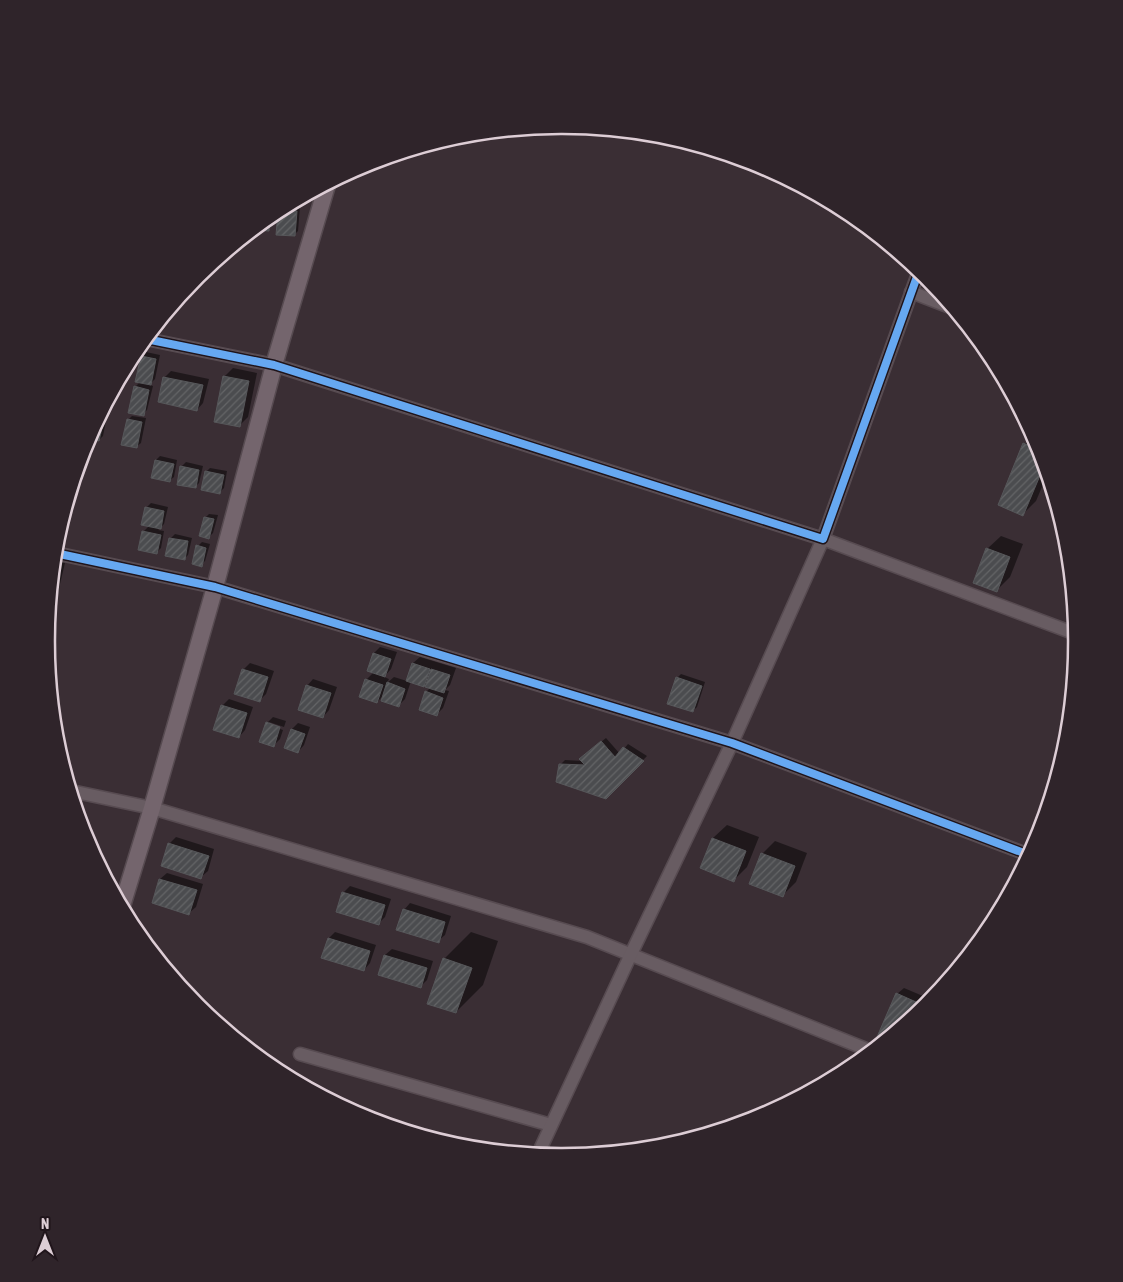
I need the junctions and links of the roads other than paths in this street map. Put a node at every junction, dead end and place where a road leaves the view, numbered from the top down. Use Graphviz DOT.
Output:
graph roads {
  1 [pos="325,193"];
  2 [pos="916,279"];
  3 [pos="912,292"];
  4 [pos="937,301"];
  5 [pos="154,341"];
  6 [pos="274,365"];
  7 [pos="823,539"];
  8 [pos="63,555"];
  9 [pos="215,588"];
  10 [pos="1068,631"];
  11 [pos="732,743"];
  12 [pos="78,793"];
  13 [pos="152,808"];
  14 [pos="1022,852"];
  15 [pos="125,897"];
  16 [pos="631,954"];
  17 [pos="863,1048"];
  18 [pos="300,1054"];
  19 [pos="551,1125"];
  20 [pos="541,1147"];
  1 -- 6 [label="street"];
  2 -- 3 [label="street"];
  3 -- 4 [label="street"];
  3 -- 7 [label="street"];
  5 -- 6 [label="street"];
  6 -- 7 [label="street"];
  6 -- 9 [label="street"];
  7 -- 10 [label="street"];
  7 -- 11 [label="street"];
  8 -- 9 [label="street"];
  9 -- 11 [label="street"];
  9 -- 13 [label="street"];
  11 -- 14 [label="street"];
  11 -- 16 [label="street"];
  12 -- 13 [label="street"];
  13 -- 15 [label="street"];
  13 -- 16 [label="street"];
  16 -- 17 [label="street"];
  16 -- 19 [label="street"];
  18 -- 19 [label="street"];
  19 -- 20 [label="street"];
}
